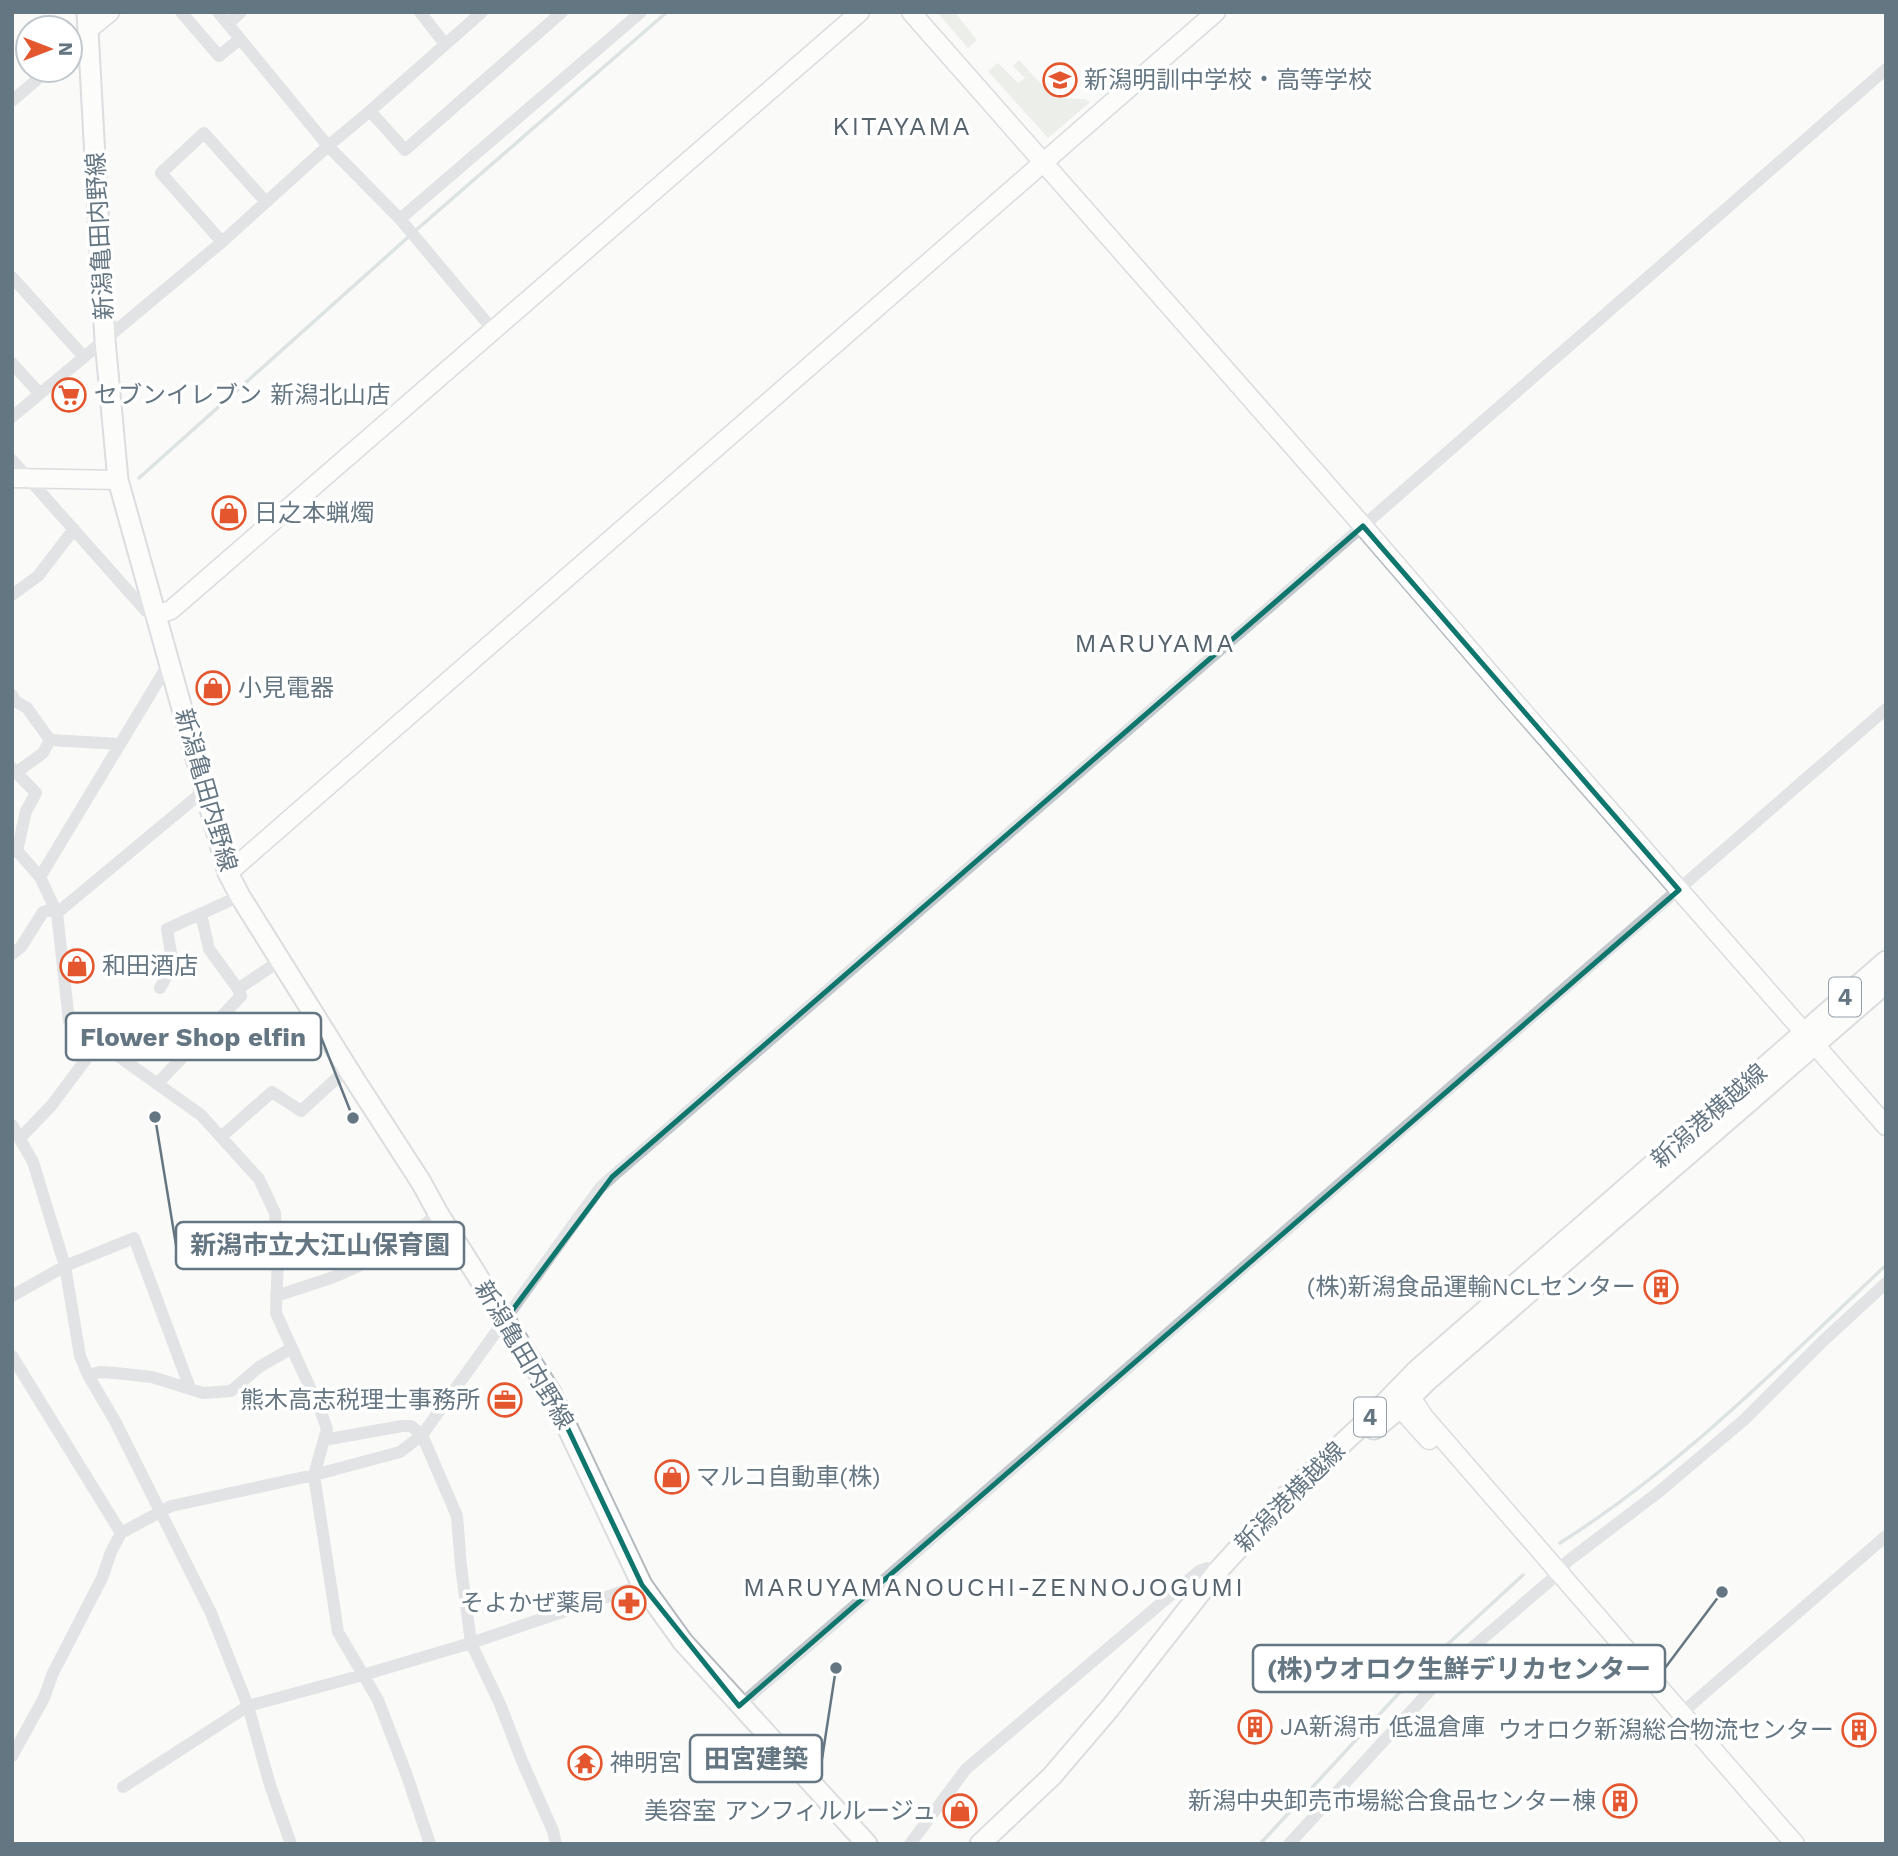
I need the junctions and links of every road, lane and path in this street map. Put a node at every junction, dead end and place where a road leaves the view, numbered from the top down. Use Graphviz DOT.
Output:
graph roads {
  1 [pos="110,12"];
  2 [pos="181,12"];
  3 [pos="218,12"];
  4 [pos="241,12"];
  5 [pos="419,12"];
  6 [pos="482,12"];
  7 [pos="562,12"];
  8 [pos="641,12"];
  9 [pos="860,12"];
  10 [pos="911,12"];
  11 [pos="1216,12"];
  12 [pos="88,21"];
  13 [pos="228,24"];
  14 [pos="240,39"];
  15 [pos="445,44"];
  16 [pos="1886,69"];
  17 [pos="370,111"];
  18 [pos="328,146"];
  19 [pos="1043,163"];
  20 [pos="266,202"];
  21 [pos="400,219"];
  22 [pos="222,242"];
  23 [pos="12,277"];
  24 [pos="493,330"];
  25 [pos="105,340"];
  26 [pos="83,357"];
  27 [pos="12,363"];
  28 [pos="39,393"];
  29 [pos="12,416"];
  30 [pos="12,460"];
  31 [pos="20,479"];
  32 [pos="118,480"];
  33 [pos="1363,526"];
  34 [pos="74,529"];
  35 [pos="12,595"];
  36 [pos="156,615"];
  37 [pos="169,663"];
  38 [pos="12,695"];
  39 [pos="1886,709"];
  40 [pos="50,740"];
  41 [pos="120,744"];
  42 [pos="15,770"];
  43 [pos="205,789"];
  44 [pos="15,848"];
  45 [pos="228,873"];
  46 [pos="40,877"];
  47 [pos="1679,890"];
  48 [pos="240,896"];
  49 [pos="57,914"];
  50 [pos="201,914"];
  51 [pos="12,954"];
  52 [pos="281,960"];
  53 [pos="1886,961"];
  54 [pos="1886,982"];
  55 [pos="160,988"];
  56 [pos="238,989"];
  57 [pos="1809,1038"];
  58 [pos="99,1042"];
  59 [pos="348,1068"];
  60 [pos="157,1084"];
  61 [pos="12,1125"];
  62 [pos="1886,1126"];
  63 [pos="221,1137"];
  64 [pos="20,1138"];
  65 [pos="438,1213"];
  66 [pos="65,1266"];
  67 [pos="1886,1283"];
  68 [pos="12,1296"];
  69 [pos="276,1296"];
  70 [pos="505,1320"];
  71 [pos="292,1348"];
  72 [pos="12,1356"];
  73 [pos="88,1375"];
  74 [pos="190,1388"];
  75 [pos="1401,1397"];
  76 [pos="422,1435"];
  77 [pos="324,1440"];
  78 [pos="314,1475"];
  79 [pos="160,1512"];
  80 [pos="121,1533"];
  81 [pos="1886,1536"];
  82 [pos="1216,1573"];
  83 [pos="1555,1575"];
  84 [pos="642,1585"];
  85 [pos="471,1643"];
  86 [pos="363,1675"];
  87 [pos="248,1706"];
  88 [pos="739,1706"];
  89 [pos="1683,1714"];
  90 [pos="12,1756"];
  91 [pos="123,1787"];
  92 [pos="290,1844"];
  93 [pos="430,1844"];
  94 [pos="555,1844"];
  95 [pos="867,1844"];
  96 [pos="909,1844"];
  97 [pos="980,1844"];
  98 [pos="999,1844"];
  99 [pos="1289,1844"];
  100 [pos="1780,1844"];
  101 [pos="1795,1844"];
  1 -- 12 [label="street"];
  2 -- 14 [label="street"];
  3 -- 13 [label="street"];
  4 -- 13 [label="street"];
  5 -- 15 [label="street"];
  6 -- 15 [label="street"];
  7 -- 17 [label="street"];
  8 -- 21 [label="street"];
  9 -- 24 [label="street"];
  10 -- 19 [label="street"];
  11 -- 19 [label="street"];
  12 -- 25 [label="main road, 新潟亀田内野線"];
  13 -- 14 [label="street"];
  14 -- 18 [label="street"];
  15 -- 17 [label="street"];
  16 -- 33 [label="street"];
  17 -- 18 [label="street"];
  18 -- 20 [label="street"];
  18 -- 21 [label="street"];
  19 -- 33 [label="street"];
  19 -- 45 [label="street"];
  20 -- 22 [label="street"];
  20 -- 22 [label="street"];
  21 -- 24 [label="street"];
  22 -- 25 [label="street"];
  23 -- 26 [label="street"];
  24 -- 36 [label="street"];
  25 -- 26 [label="street"];
  25 -- 32 [label="main road, 新潟亀田内野線"];
  26 -- 28 [label="street"];
  27 -- 28 [label="street"];
  28 -- 29 [label="street"];
  30 -- 31 [label="street"];
  31 -- 32 [label="street"];
  31 -- 34 [label="street"];
  32 -- 36 [label="main road, 新潟亀田内野線"];
  33 -- 47 [label="street"];
  33 -- 70 [label="street"];
  34 -- 35 [label="street"];
  34 -- 36 [label="street"];
  36 -- 37 [label="main road, 新潟亀田内野線"];
  37 -- 41 [label="street"];
  37 -- 43 [label="main road, 新潟亀田内野線"];
  38 -- 40 [label="street"];
  39 -- 47 [label="street"];
  40 -- 41 [label="street"];
  40 -- 42 [label="street"];
  41 -- 46 [label="street"];
  42 -- 44 [label="street"];
  43 -- 45 [label="main road, 新潟亀田内野線"];
  43 -- 49 [label="street"];
  44 -- 46 [label="street"];
  45 -- 48 [label="main road, 新潟亀田内野線"];
  46 -- 49 [label="street"];
  47 -- 57 [label="street"];
  47 -- 88 [label="street"];
  48 -- 50 [label="street"];
  48 -- 52 [label="main road, 新潟亀田内野線"];
  49 -- 51 [label="street"];
  49 -- 58 [label="street"];
  50 -- 55 [label="street"];
  50 -- 56 [label="street"];
  52 -- 56 [label="street"];
  52 -- 59 [label="main road, 新潟亀田内野線"];
  53 -- 57 [label="main road, 新潟港横越線 / 4"];
  54 -- 57 [label="main road, 新潟港横越線 / 4"];
  56 -- 60 [label="street"];
  57 -- 62 [label="street"];
  57 -- 75 [label="main road, 新潟港横越線 / 4"];
  58 -- 60 [label="street"];
  58 -- 64 [label="street"];
  59 -- 63 [label="street"];
  59 -- 65 [label="main road, 新潟亀田内野線"];
  60 -- 63 [label="street"];
  61 -- 64 [label="street"];
  63 -- 69 [label="street"];
  64 -- 66 [label="street"];
  65 -- 69 [label="street"];
  65 -- 70 [label="main road, 新潟亀田内野線"];
  66 -- 68 [label="street"];
  66 -- 73 [label="street"];
  66 -- 74 [label="street"];
  67 -- 83 [label="street"];
  69 -- 71 [label="street"];
  70 -- 76 [label="street"];
  70 -- 84 [label="main road, 新潟亀田内野線"];
  71 -- 74 [label="street"];
  71 -- 77 [label="street"];
  72 -- 80 [label="street"];
  73 -- 74 [label="street"];
  73 -- 79 [label="street"];
  75 -- 82 [label="main road, 新潟港横越線 / 4"];
  75 -- 83 [label="street"];
  75 -- 98 [label="main road, 新潟港横越線 / 4"];
  76 -- 77 [label="street"];
  76 -- 78 [label="street"];
  76 -- 85 [label="street"];
  77 -- 78 [label="street"];
  78 -- 79 [label="street"];
  78 -- 86 [label="street"];
  79 -- 80 [label="street"];
  79 -- 87 [label="street"];
  80 -- 90 [label="street"];
  81 -- 89 [label="street"];
  82 -- 96 [label="street"];
  82 -- 97 [label="main road, 新潟港横越線 / 4"];
  83 -- 89 [label="street"];
  83 -- 99 [label="street"];
  83 -- 100 [label="street"];
  84 -- 85 [label="street"];
  84 -- 88 [label="main road, 新潟亀田内野線"];
  85 -- 86 [label="street"];
  85 -- 94 [label="street"];
  86 -- 87 [label="street"];
  86 -- 93 [label="street"];
  87 -- 91 [label="street"];
  87 -- 92 [label="street"];
  88 -- 95 [label="main road, 新潟亀田内野線"];
  89 -- 101 [label="street"];
}
